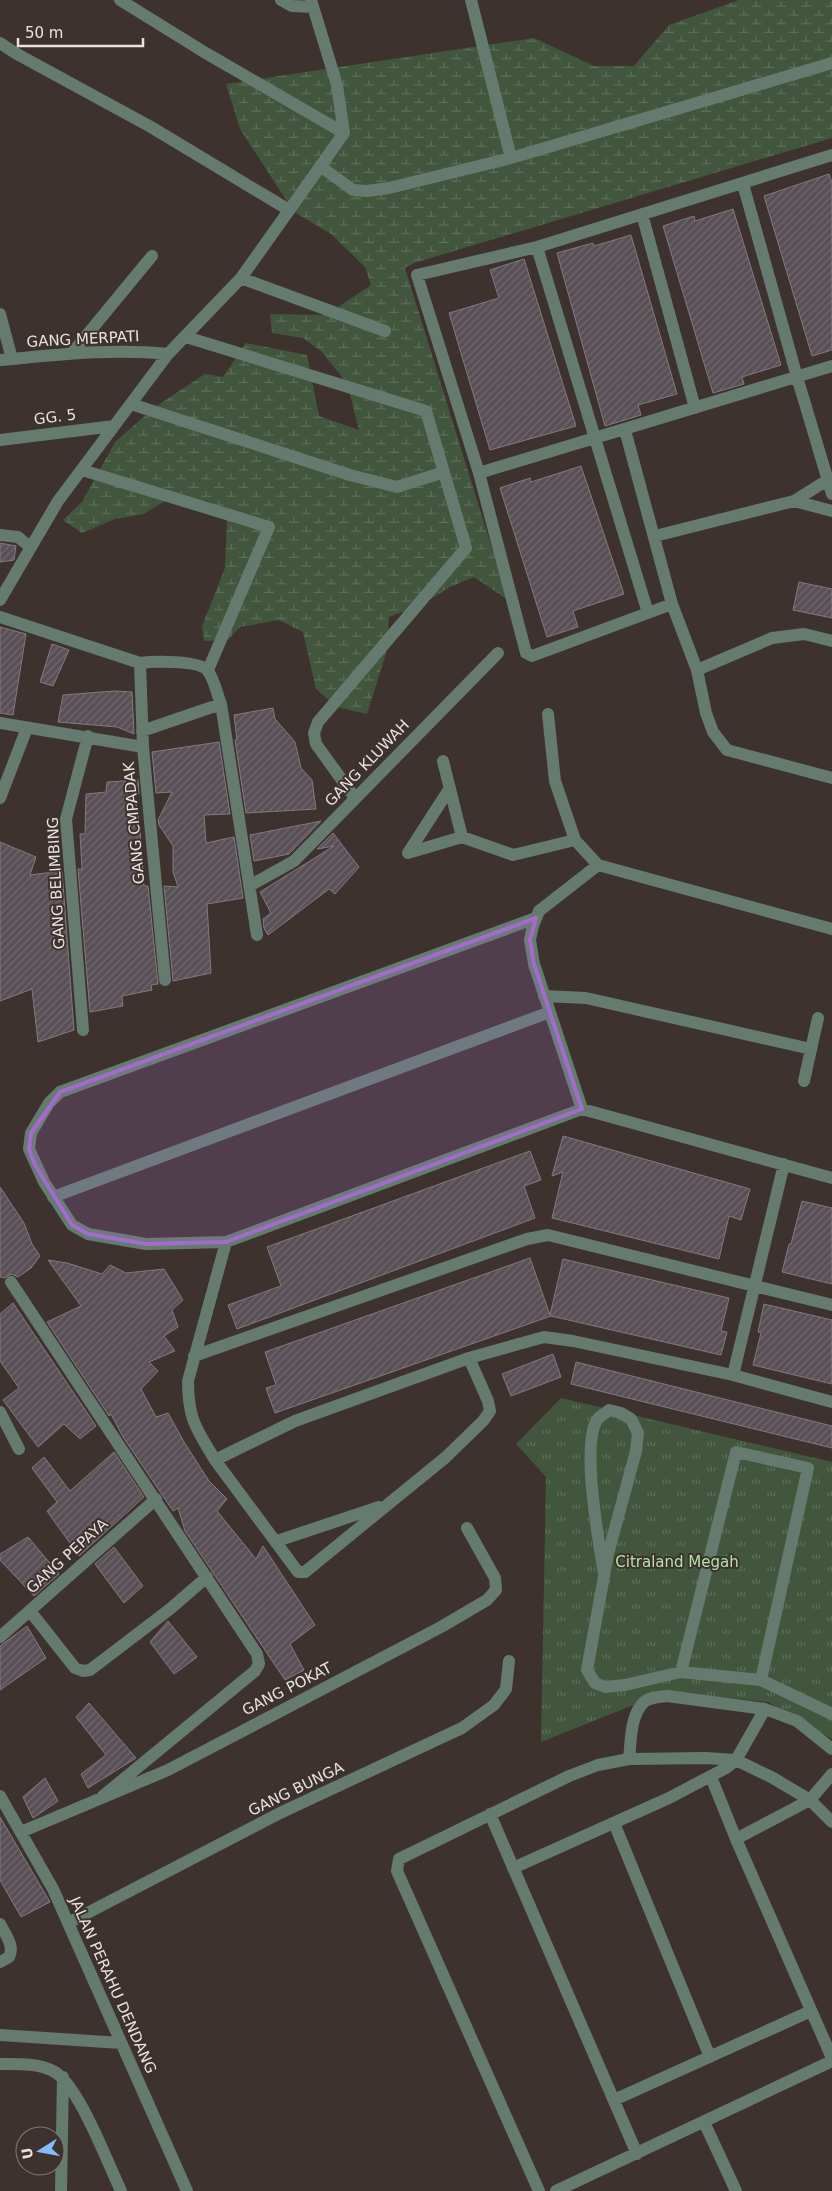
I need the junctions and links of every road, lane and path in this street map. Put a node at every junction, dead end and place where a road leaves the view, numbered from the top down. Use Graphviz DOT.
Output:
graph roads {
  1 [pos="120,0"];
  2 [pos="281,0"];
  3 [pos="471,0"];
  4 [pos="312,4"];
  5 [pos="0,43"];
  6 [pos="832,62"];
  7 [pos="344,133"];
  8 [pos="832,155"];
  9 [pos="511,158"];
  10 [pos="320,166"];
  11 [pos="744,184"];
  12 [pos="289,210"];
  13 [pos="642,214"];
  14 [pos="537,247"];
  15 [pos="152,256"];
  16 [pos="241,278"];
  17 [pos="0,314"];
  18 [pos="385,331"];
  19 [pos="186,337"];
  20 [pos="72,353"];
  21 [pos="168,354"];
  22 [pos="6,359"];
  23 [pos="832,366"];
  24 [pos="797,377"];
  25 [pos="131,404"];
  26 [pos="695,408"];
  27 [pos="114,426"];
  28 [pos="624,430"];
  29 [pos="596,438"];
  30 [pos="0,440"];
  31 [pos="82,470"];
  32 [pos="444,472"];
  33 [pos="479,473"];
  34 [pos="829,479"];
  35 [pos="832,494"];
  36 [pos="794,501"];
  37 [pos="832,511"];
  38 [pos="0,535"];
  39 [pos="655,536"];
  40 [pos="30,547"];
  41 [pos="0,600"];
  42 [pos="672,604"];
  43 [pos="648,613"];
  44 [pos="0,617"];
  45 [pos="832,641"];
  46 [pos="498,653"];
  47 [pos="140,663"];
  48 [pos="208,670"];
  49 [pos="697,670"];
  50 [pos="221,704"];
  51 [pos="548,714"];
  52 [pos="0,723"];
  53 [pos="27,728"];
  54 [pos="142,731"];
  55 [pos="88,736"];
  56 [pos="143,747"];
  57 [pos="442,761"];
  58 [pos="832,778"];
  59 [pos="450,788"];
  60 [pos="0,798"];
  61 [pos="355,798"];
  62 [pos="462,838"];
  63 [pos="575,840"];
  64 [pos="598,865"];
  65 [pos="251,885"];
  66 [pos="536,918"];
  67 [pos="832,929"];
  68 [pos="257,935"];
  69 [pos="165,980"];
  70 [pos="544,996"];
  71 [pos="550,1012"];
  72 [pos="818,1018"];
  73 [pos="83,1030"];
  74 [pos="811,1049"];
  75 [pos="804,1081"];
  76 [pos="582,1109"];
  77 [pos="784,1164"];
  78 [pos="832,1178"];
  79 [pos="53,1197"];
  80 [pos="226,1242"];
  81 [pos="11,1282"];
  82 [pos="754,1286"];
  83 [pos="832,1305"];
  84 [pos="194,1356"];
  85 [pos="469,1358"];
  86 [pos="733,1374"];
  87 [pos="832,1402"];
  88 [pos="0,1412"];
  89 [pos="19,1449"];
  90 [pos="215,1460"];
  91 [pos="156,1499"];
  92 [pos="386,1505"];
  93 [pos="467,1528"];
  94 [pos="277,1541"];
  95 [pos="604,1574"];
  96 [pos="207,1577"];
  97 [pos="30,1611"];
  98 [pos="0,1637"];
  99 [pos="509,1661"];
  100 [pos="681,1672"];
  101 [pos="761,1680"];
  102 [pos="765,1709"];
  103 [pos="832,1714"];
  104 [pos="832,1749"];
  105 [pos="157,1752"];
  106 [pos="629,1759"];
  107 [pos="736,1760"];
  108 [pos="168,1770"];
  109 [pos="832,1774"];
  110 [pos="711,1777"];
  111 [pos="0,1796"];
  112 [pos="103,1796"];
  113 [pos="810,1800"];
  114 [pos="490,1814"];
  115 [pos="832,1822"];
  116 [pos="614,1823"];
  117 [pos="21,1832"];
  118 [pos="736,1839"];
  119 [pos="513,1868"];
  120 [pos="68,1923"];
  121 [pos="0,1924"];
  122 [pos="0,1962"];
  123 [pos="811,2011"];
  124 [pos="0,2035"];
  125 [pos="121,2043"];
  126 [pos="710,2057"];
  127 [pos="832,2059"];
  128 [pos="0,2064"];
  129 [pos="63,2077"];
  130 [pos="614,2100"];
  131 [pos="704,2122"];
  132 [pos="637,2154"];
  133 [pos="61,2191"];
  134 [pos="121,2191"];
  135 [pos="187,2191"];
  136 [pos="539,2191"];
  137 [pos="556,2191"];
  138 [pos="736,2191"];
  1 -- 7 [label="street"];
  2 -- 4 [label="street"];
  3 -- 9 [label="street"];
  4 -- 7 [label="street"];
  5 -- 12 [label="street"];
  6 -- 9 [label="street"];
  7 -- 10 [label="street"];
  8 -- 11 [label="street"];
  9 -- 10 [label="street"];
  10 -- 12 [label="street"];
  11 -- 13 [label="street"];
  11 -- 24 [label="street"];
  12 -- 16 [label="street"];
  13 -- 14 [label="street"];
  13 -- 26 [label="street"];
  14 -- 29 [label="street"];
  14 -- 33 [label="street"];
  15 -- 20 [label="street"];
  16 -- 18 [label="street"];
  16 -- 19 [label="street"];
  17 -- 22 [label="street"];
  19 -- 21 [label="street"];
  19 -- 32 [label="street"];
  20 -- 21 [label="street, GANG MERPATI"];
  20 -- 22 [label="street, GANG MERPATI"];
  21 -- 25 [label="street"];
  23 -- 24 [label="street"];
  24 -- 26 [label="street"];
  24 -- 34 [label="street"];
  25 -- 27 [label="street"];
  25 -- 32 [label="street"];
  26 -- 28 [label="street"];
  27 -- 30 [label="street, GG. 5"];
  27 -- 31 [label="street"];
  28 -- 29 [label="street"];
  28 -- 39 [label="street"];
  29 -- 33 [label="street"];
  29 -- 43 [label="street"];
  31 -- 40 [label="street"];
  31 -- 48 [label="street"];
  32 -- 61 [label="street"];
  33 -- 43 [label="street"];
  34 -- 35 [label="street"];
  34 -- 36 [label="street"];
  36 -- 37 [label="street"];
  36 -- 39 [label="street"];
  38 -- 40 [label="street"];
  39 -- 42 [label="street"];
  40 -- 41 [label="street"];
  42 -- 43 [label="street"];
  42 -- 49 [label="street"];
  44 -- 47 [label="street"];
  45 -- 49 [label="street"];
  46 -- 61 [label="street, GANG KLUWAH"];
  47 -- 48 [label="street"];
  47 -- 54 [label="street, GANG CMPADAK"];
  48 -- 50 [label="street"];
  49 -- 58 [label="street"];
  50 -- 54 [label="street"];
  50 -- 65 [label="street"];
  51 -- 63 [label="street"];
  52 -- 53 [label="street"];
  53 -- 55 [label="street"];
  53 -- 60 [label="street"];
  54 -- 56 [label="street, GANG CMPADAK"];
  55 -- 56 [label="street"];
  55 -- 73 [label="street, GANG BELIMBING"];
  56 -- 69 [label="street, GANG CMPADAK"];
  57 -- 59 [label="street"];
  59 -- 62 [label="street"];
  59 -- 62 [label="street"];
  61 -- 65 [label="street, GANG KLUWAH"];
  62 -- 63 [label="street"];
  63 -- 64 [label="street"];
  64 -- 66 [label="street"];
  64 -- 67 [label="street"];
  65 -- 68 [label="street"];
  66 -- 70 [label="street"];
  66 -- 79 [label="street"];
  70 -- 71 [label="street"];
  70 -- 74 [label="street"];
  71 -- 76 [label="street"];
  71 -- 79 [label="street"];
  72 -- 74 [label="street"];
  74 -- 75 [label="street"];
  76 -- 77 [label="street"];
  76 -- 80 [label="street"];
  77 -- 78 [label="street"];
  77 -- 82 [label="street"];
  79 -- 80 [label="street"];
  80 -- 84 [label="street"];
  81 -- 91 [label="street"];
  82 -- 83 [label="street"];
  82 -- 84 [label="street"];
  82 -- 86 [label="street"];
  84 -- 90 [label="street"];
  85 -- 86 [label="street"];
  85 -- 90 [label="street"];
  85 -- 92 [label="street"];
  86 -- 87 [label="street"];
  88 -- 89 [label="street"];
  90 -- 94 [label="street"];
  91 -- 96 [label="street"];
  91 -- 97 [label="street, GANG PEPAYA"];
  92 -- 94 [label="street"];
  92 -- 94 [label="street"];
  93 -- 108 [label="street, GANG POKAT"];
  95 -- 95 [label="street"];
  95 -- 100 [label="street"];
  96 -- 97 [label="street"];
  96 -- 105 [label="street"];
  97 -- 98 [label="street, GANG PEPAYA"];
  99 -- 120 [label="street, GANG BUNGA"];
  100 -- 101 [label="street"];
  100 -- 101 [label="street"];
  101 -- 103 [label="street"];
  102 -- 104 [label="street"];
  102 -- 106 [label="street"];
  102 -- 107 [label="street"];
  105 -- 108 [label="street"];
  105 -- 112 [label="street"];
  106 -- 107 [label="street"];
  106 -- 114 [label="street"];
  107 -- 110 [label="street"];
  107 -- 113 [label="street"];
  108 -- 112 [label="street, GANG POKAT"];
  109 -- 113 [label="street"];
  110 -- 116 [label="street"];
  110 -- 118 [label="street"];
  111 -- 117 [label="street, JALAN PERAHU DENDANG"];
  112 -- 117 [label="street, GANG POKAT"];
  113 -- 115 [label="street"];
  113 -- 118 [label="street"];
  114 -- 119 [label="street"];
  114 -- 136 [label="street"];
  116 -- 119 [label="street"];
  116 -- 126 [label="street"];
  117 -- 120 [label="street, JALAN PERAHU DENDANG"];
  118 -- 123 [label="street"];
  119 -- 130 [label="street"];
  120 -- 125 [label="street, JALAN PERAHU DENDANG"];
  121 -- 122 [label="street"];
  123 -- 126 [label="street"];
  123 -- 127 [label="street"];
  124 -- 125 [label="street"];
  125 -- 135 [label="street, JALAN PERAHU DENDANG"];
  126 -- 130 [label="street"];
  127 -- 131 [label="street"];
  128 -- 129 [label="street"];
  129 -- 133 [label="street"];
  129 -- 134 [label="street"];
  130 -- 132 [label="street"];
  131 -- 132 [label="street"];
  131 -- 138 [label="street"];
  132 -- 137 [label="street"];
}
